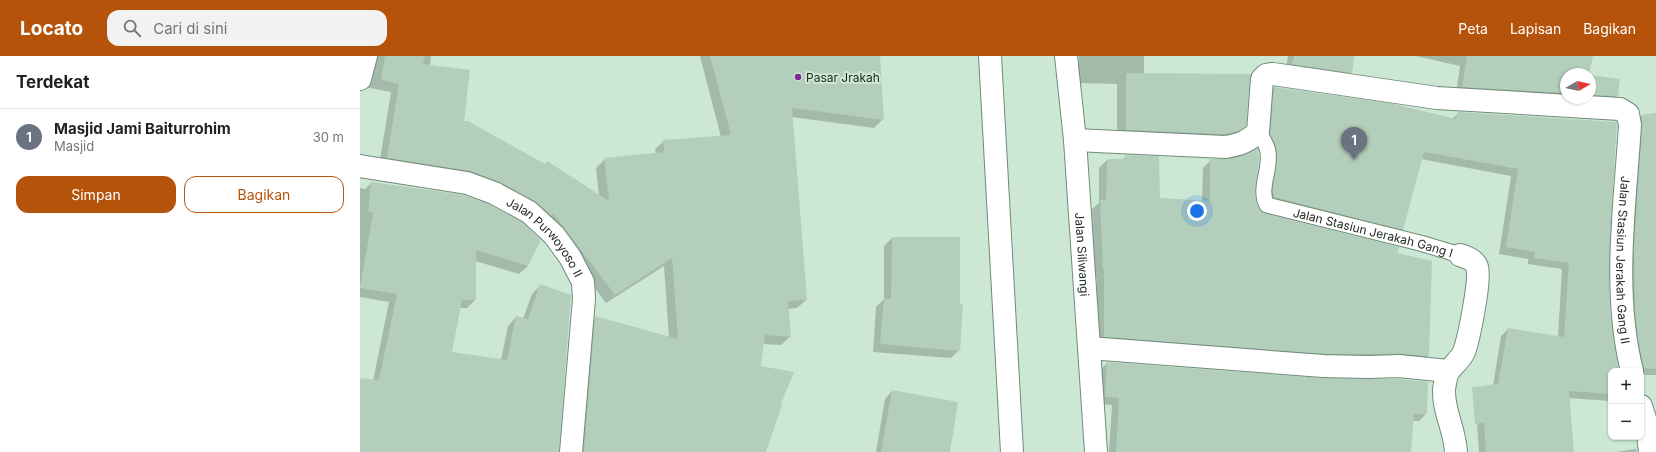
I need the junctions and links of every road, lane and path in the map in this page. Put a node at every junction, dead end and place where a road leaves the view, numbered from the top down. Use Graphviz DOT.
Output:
graph roads {
  1 [pos="366,56"];
  2 [pos="990,56"];
  3 [pos="1066,56"];
  4 [pos="360,79"];
  5 [pos="1258,132"];
  6 [pos="1075,140"];
  7 [pos="360,166"];
  8 [pos="1460,255"];
  9 [pos="1089,348"];
  10 [pos="1631,368"];
  11 [pos="1448,371"];
  12 [pos="1644,416"];
  13 [pos="572,452"];
  14 [pos="1012,452"];
  15 [pos="1096,452"];
  16 [pos="1456,452"];
  17 [pos="1650,452"];
  1 -- 4 [label="main road"];
  2 -- 14 [label="main road"];
  3 -- 6 [label="main road, Jalan Siliwangi"];
  5 -- 6 [label="main road"];
  5 -- 8 [label="lane, Jalan Stasiun Jerakah Gang I"];
  5 -- 10 [label="main road, Jalan Stasiun Jerakah Gang II"];
  6 -- 9 [label="main road, Jalan Siliwangi"];
  7 -- 13 [label="main road, Jalan Purwoyoso II"];
  8 -- 11 [label="main road, Jalan Stasiun Jerakah Gang I"];
  9 -- 11 [label="main road"];
  9 -- 15 [label="main road, Jalan Siliwangi"];
  11 -- 16 [label="main road"];
  12 -- 17 [label="main road"];
}
